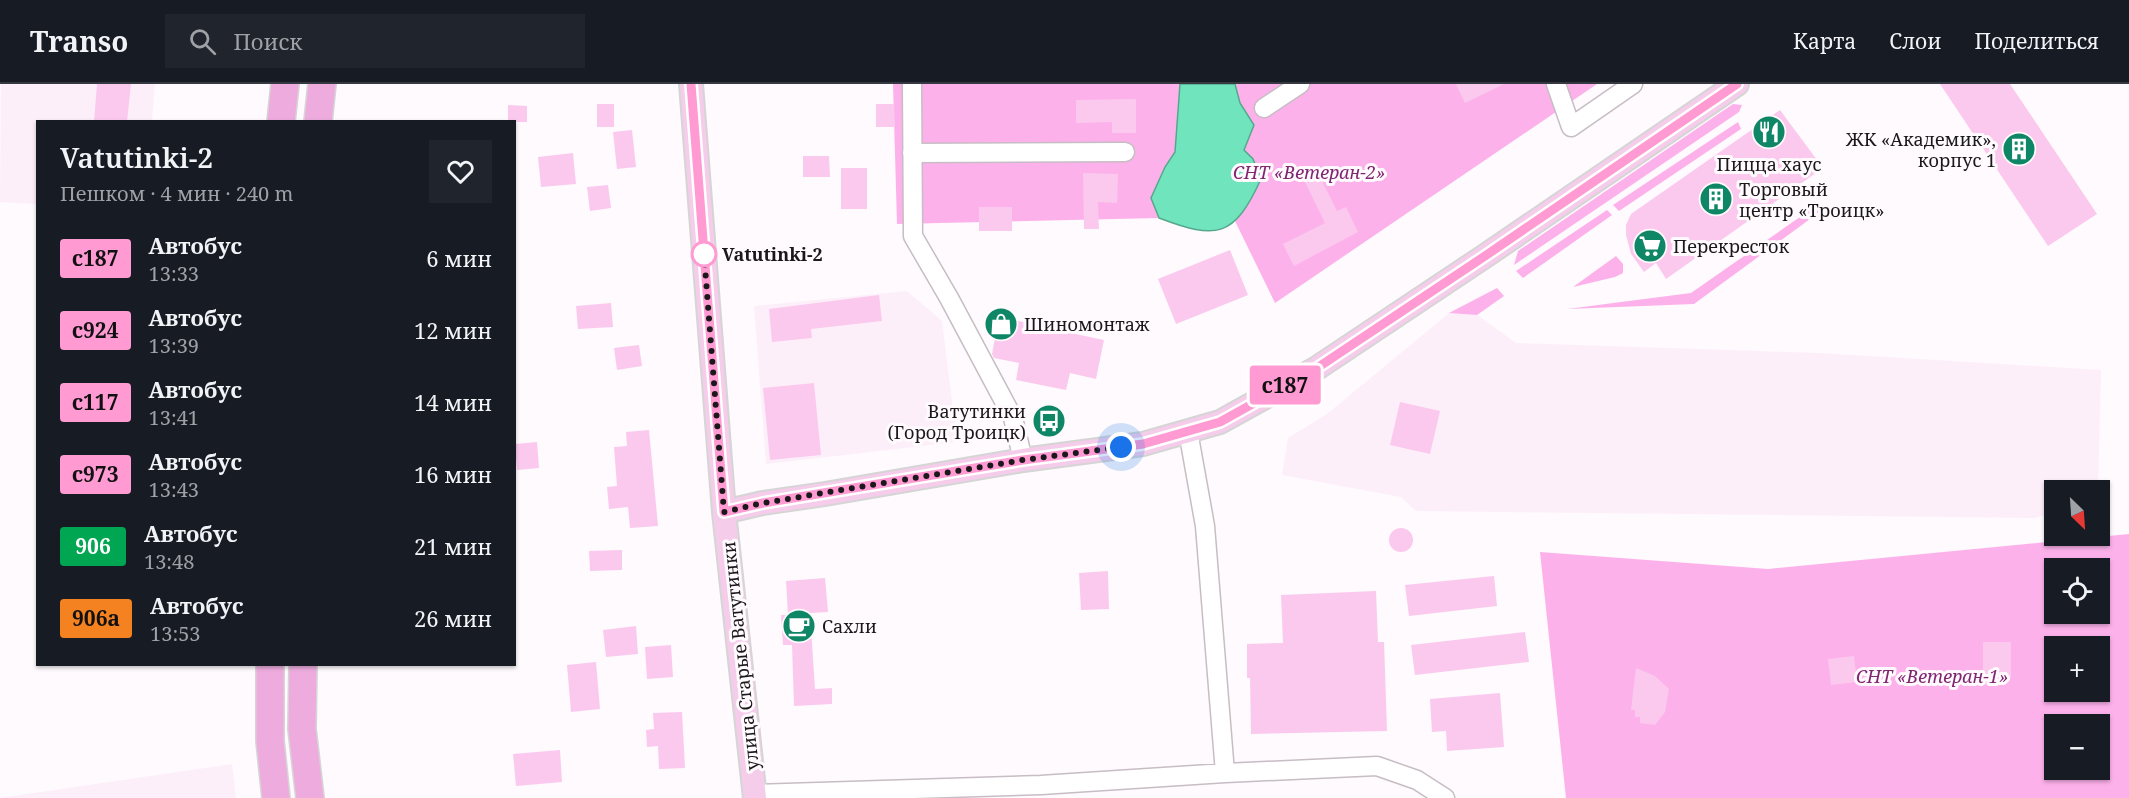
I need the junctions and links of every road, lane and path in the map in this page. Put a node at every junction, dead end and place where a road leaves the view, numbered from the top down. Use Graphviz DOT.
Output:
graph roads {
  1 [pos="285,84"];
  2 [pos="322,84"];
  3 [pos="691,84"];
  4 [pos="912,84"];
  5 [pos="1300,84"];
  6 [pos="1556,84"];
  7 [pos="1634,84"];
  8 [pos="1726,87"];
  9 [pos="1264,108"];
  10 [pos="281,120"];
  11 [pos="318,120"];
  12 [pos="1125,152"];
  13 [pos="912,153"];
  14 [pos="1188,431"];
  15 [pos="1023,460"];
  16 [pos="724,512"];
  17 [pos="270,666"];
  18 [pos="303,666"];
  19 [pos="1225,773"];
  20 [pos="1042,791"];
  21 [pos="754,796"];
  22 [pos="276,798"];
  23 [pos="310,798"];
  24 [pos="1444,798"];
  1 -- 10 [label="highway"];
  2 -- 11 [label="highway"];
  3 -- 16 [label="main road, улица Старые Ватутинки"];
  4 -- 13 [label="street"];
  5 -- 9 [label="street"];
  6 -- 7 [label="street"];
  8 -- 14 [label="main road"];
  12 -- 13 [label="street"];
  13 -- 15 [label="street"];
  14 -- 15 [label="main road"];
  14 -- 19 [label="street"];
  15 -- 16 [label="main road"];
  16 -- 21 [label="main road, улица Старые Ватутинки"];
  17 -- 22 [label="highway"];
  18 -- 23 [label="highway"];
  19 -- 20 [label="street"];
  19 -- 24 [label="street"];
  20 -- 21 [label="street"];
}
